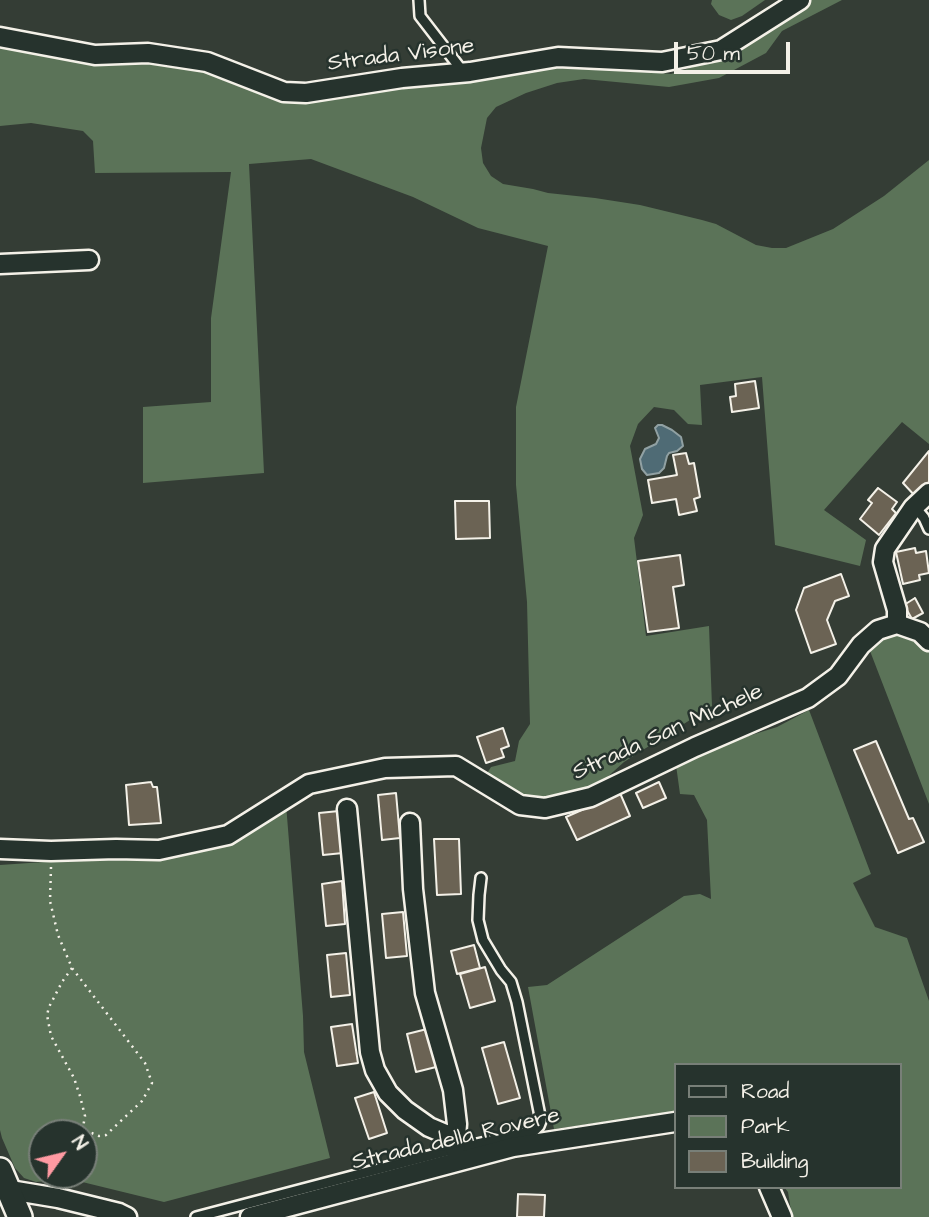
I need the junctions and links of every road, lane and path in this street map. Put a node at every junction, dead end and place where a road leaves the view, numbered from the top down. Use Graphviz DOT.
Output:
graph roads {
  1 [pos="419,0"];
  2 [pos="800,0"];
  3 [pos="0,37"];
  4 [pos="464,73"];
  5 [pos="89,260"];
  6 [pos="0,264"];
  7 [pos="929,493"];
  8 [pos="913,508"];
  9 [pos="929,529"];
  10 [pos="897,624"];
  11 [pos="929,641"];
  12 [pos="347,809"];
  13 [pos="410,823"];
  14 [pos="0,849"];
  15 [pos="481,878"];
  16 [pos="50,887"];
  17 [pos="72,968"];
  18 [pos="85,1119"];
  19 [pos="674,1122"];
  20 [pos="98,1136"];
  21 [pos="455,1143"];
  22 [pos="5,1180"];
  23 [pos="770,1189"];
  24 [pos="20,1217"];
  25 [pos="127,1217"];
  26 [pos="196,1217"];
  27 [pos="250,1217"];
  28 [pos="782,1217"];
  1 -- 4 [label="lane"];
  2 -- 4 [label="street, Strada Visone"];
  3 -- 4 [label="street, Strada Visone"];
  5 -- 6 [label="street"];
  7 -- 8 [label="street"];
  8 -- 9 [label="lane"];
  8 -- 10 [label="street"];
  10 -- 11 [label="street"];
  10 -- 14 [label="street, Strada San Michele"];
  12 -- 21 [label="street"];
  13 -- 21 [label="street"];
  15 -- 21 [label="lane"];
  16 -- 17 [label="path"];
  17 -- 18 [label="path"];
  17 -- 20 [label="path"];
  19 -- 27 [label="street, Strada della Rovere"];
  21 -- 26 [label="lane"];
  22 -- 24 [label="street"];
  22 -- 25 [label="street"];
  23 -- 28 [label="street"];
}
